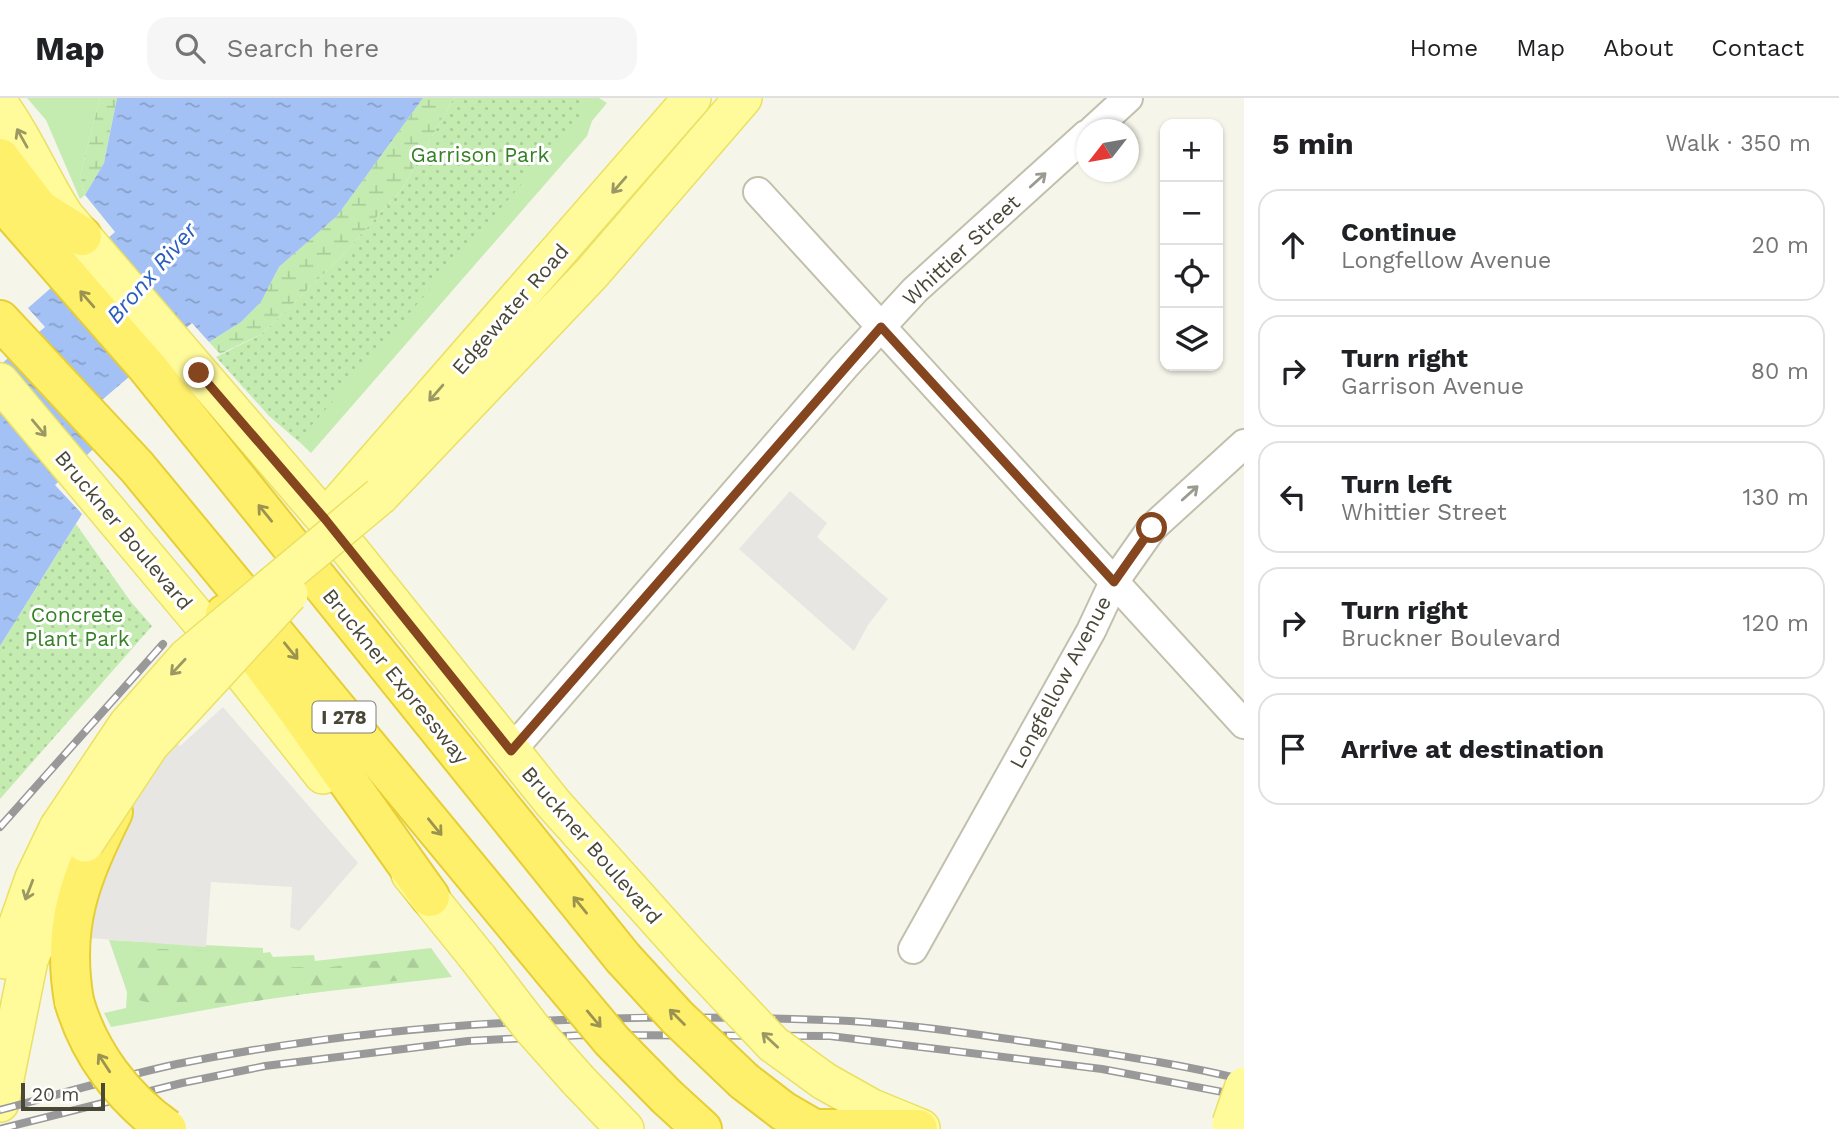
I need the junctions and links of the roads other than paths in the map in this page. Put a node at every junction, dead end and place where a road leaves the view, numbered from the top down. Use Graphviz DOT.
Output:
graph roads {
  1 [pos="692,98"];
  2 [pos="743,98"];
  3 [pos="1128,98"];
  4 [pos="0,105"];
  5 [pos="1105,119"];
  6 [pos="1076,145"];
  7 [pos="0,158"];
  8 [pos="758,192"];
  9 [pos="0,199"];
  10 [pos="60,229"];
  11 [pos="881,327"];
  12 [pos="10,332"];
  13 [pos="0,383"];
  14 [pos="185,386"];
  15 [pos="1244,443"];
  16 [pos="120,483"];
  17 [pos="380,496"];
  18 [pos="325,519"];
  19 [pos="1114,582"];
  20 [pos="1244,724"];
  21 [pos="511,751"];
  22 [pos="137,762"];
  23 [pos="72,836"];
  24 [pos="430,897"];
  25 [pos="913,949"];
  26 [pos="9,992"];
  27 [pos="1244,1086"];
  28 [pos="0,1103"];
  29 [pos="1230,1126"];
  30 [pos="167,1129"];
  31 [pos="625,1129"];
  32 [pos="702,1129"];
  33 [pos="816,1129"];
  34 [pos="918,1129"];
  35 [pos="925,1129"];
  1 -- 18 [label="main road, Edgewater Road, one-way"];
  2 -- 17 [label="main road"];
  3 -- 5 [label="street"];
  10 -- 4 [label="main road, one-way"];
  11 -- 6 [label="street, Whittier Street, one-way"];
  7 -- 10 [label="highway"];
  8 -- 11 [label="street"];
  9 -- 10 [label="highway, Bruckner Expressway"];
  14 -- 10 [label="highway, Bruckner Expressway, one-way"];
  11 -- 19 [label="street"];
  11 -- 21 [label="street, Whittier Street"];
  12 -- 16 [label="highway, I 278"];
  13 -- 16 [label="main road, Bruckner Boulevard, one-way"];
  14 -- 18 [label="main road, Bruckner Boulevard"];
  33 -- 14 [label="highway, Bruckner Expressway, one-way, bridge"];
  19 -- 15 [label="street, Longfellow Avenue, one-way"];
  16 -- 24 [label="highway"];
  16 -- 32 [label="highway, I 278, one-way, bridge"];
  17 -- 22 [label="main road, bridge"];
  17 -- 23 [label="main road, one-way, bridge"];
  18 -- 21 [label="main road, Bruckner Boulevard"];
  19 -- 20 [label="street"];
  19 -- 25 [label="street, Longfellow Avenue"];
  35 -- 21 [label="main road, Bruckner Boulevard, one-way, bridge"];
  22 -- 23 [label="main road, bridge"];
  30 -- 22 [label="highway, one-way, bridge"];
  23 -- 26 [label="main road"];
  24 -- 31 [label="main road, bridge"];
  26 -- 28 [label="main road"];
  27 -- 29 [label="main road, bridge"];
  33 -- 34 [label="highway"];
}
